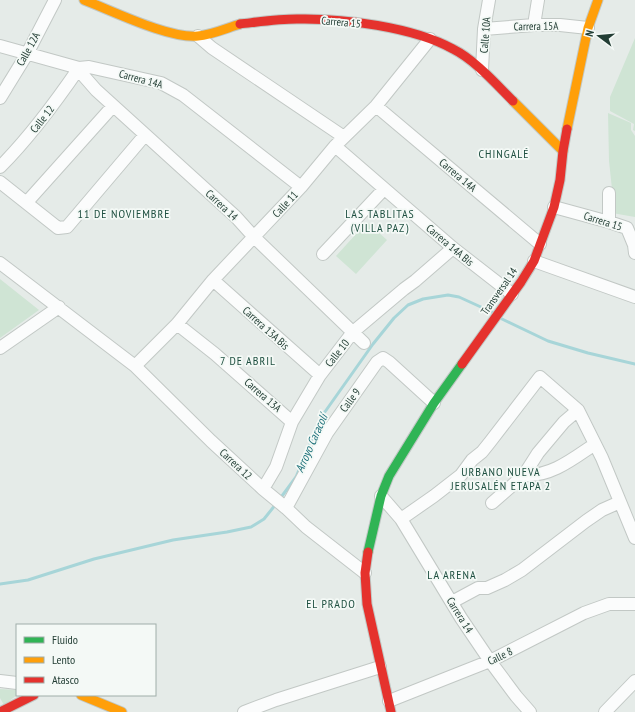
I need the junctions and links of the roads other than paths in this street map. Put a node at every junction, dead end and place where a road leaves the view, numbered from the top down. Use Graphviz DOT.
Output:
graph roads {
  1 [pos="56,0"];
  2 [pos="84,0"];
  3 [pos="489,0"];
  4 [pos="538,0"];
  5 [pos="598,0"];
  6 [pos="534,25"];
  7 [pos="588,28"];
  8 [pos="484,29"];
  9 [pos="198,36"];
  10 [pos="430,39"];
  11 [pos="0,46"];
  12 [pos="27,54"];
  13 [pos="79,68"];
  14 [pos="482,70"];
  15 [pos="0,98"];
  16 [pos="113,106"];
  17 [pos="376,106"];
  18 [pos="145,135"];
  19 [pos="344,137"];
  20 [pos="335,146"];
  21 [pos="563,151"];
  22 [pos="0,167"];
  23 [pos="0,182"];
  24 [pos="301,187"];
  25 [pos="384,189"];
  26 [pos="610,193"];
  27 [pos="27,202"];
  28 [pos="554,207"];
  29 [pos="609,222"];
  30 [pos="631,229"];
  31 [pos="254,237"];
  32 [pos="540,244"];
  33 [pos="453,248"];
  34 [pos="635,253"];
  35 [pos="323,254"];
  36 [pos="534,261"];
  37 [pos="0,263"];
  38 [pos="213,280"];
  39 [pos="512,294"];
  40 [pos="635,297"];
  41 [pos="59,307"];
  42 [pos="176,324"];
  43 [pos="353,332"];
  44 [pos="364,343"];
  45 [pos="0,348"];
  46 [pos="135,366"];
  47 [pos="320,375"];
  48 [pos="434,404"];
  49 [pos="578,410"];
  50 [pos="292,422"];
  51 [pos="595,444"];
  52 [pos="524,475"];
  53 [pos="381,496"];
  54 [pos="274,499"];
  55 [pos="620,502"];
  56 [pos="492,503"];
  57 [pos="401,519"];
  58 [pos="635,538"];
  59 [pos="365,573"];
  60 [pos="452,602"];
  61 [pos="635,604"];
  62 [pos="490,661"];
  63 [pos="380,667"];
  64 [pos="0,681"];
  65 [pos="635,681"];
  66 [pos="16,683"];
  67 [pos="33,696"];
  68 [pos="83,696"];
  69 [pos="390,706"];
  70 [pos="20,708"];
  71 [pos="0,712"];
  72 [pos="122,712"];
  73 [pos="244,712"];
  74 [pos="530,712"];
  75 [pos="605,712"];
  1 -- 12 [label="street, Calle 12A"];
  2 -- 9 [label="street, Carrera 15"];
  3 -- 8 [label="street, Calle 10A"];
  4 -- 6 [label="street"];
  5 -- 7 [label="street, Transversal 14"];
  6 -- 7 [label="street, Carrera 15A"];
  6 -- 8 [label="street, Carrera 15A"];
  7 -- 21 [label="street, Transversal 14"];
  8 -- 14 [label="street, Calle 10A"];
  9 -- 10 [label="street, Carrera 15"];
  9 -- 19 [label="street"];
  10 -- 14 [label="street, Carrera 15"];
  10 -- 17 [label="street, Calle 11"];
  11 -- 12 [label="street, Carrera 14A"];
  12 -- 13 [label="street, Carrera 14A"];
  12 -- 15 [label="street, Calle 12A"];
  13 -- 16 [label="street, Carrera 14"];
  13 -- 22 [label="street, Calle 12"];
  13 -- 24 [label="street, Carrera 14A"];
  14 -- 21 [label="street, Carrera 15"];
  16 -- 18 [label="street, Carrera 14"];
  16 -- 27 [label="street"];
  17 -- 19 [label="street, Calle 11"];
  17 -- 32 [label="street, Carrera 14A"];
  18 -- 27 [label="street"];
  18 -- 31 [label="street, Carrera 14"];
  19 -- 20 [label="street, Calle 11"];
  20 -- 24 [label="street, Calle 11"];
  20 -- 25 [label="street, Carrera 14A Bis"];
  21 -- 28 [label="street, Transversal 14"];
  23 -- 27 [label="street"];
  24 -- 31 [label="street, Calle 11"];
  25 -- 33 [label="street, Carrera 14A Bis"];
  25 -- 35 [label="street"];
  26 -- 29 [label="street"];
  28 -- 29 [label="street, Carrera 15"];
  28 -- 32 [label="street, Transversal 14"];
  29 -- 30 [label="street, Carrera 15"];
  30 -- 34 [label="street, Carrera 15"];
  31 -- 38 [label="street, Calle 11"];
  31 -- 43 [label="street, Carrera 14"];
  32 -- 36 [label="street, Transversal 14"];
  33 -- 39 [label="street, Carrera 14A Bis"];
  33 -- 43 [label="street, Calle 10"];
  36 -- 39 [label="street, Transversal 14"];
  36 -- 40 [label="street"];
  37 -- 41 [label="street, Carrera 12"];
  38 -- 42 [label="street, Calle 11"];
  38 -- 47 [label="street, Carrera 13A Bis"];
  39 -- 48 [label="street, Transversal 14"];
  41 -- 45 [label="street"];
  41 -- 46 [label="street, Carrera 12"];
  42 -- 46 [label="street, Calle 11"];
  42 -- 50 [label="street, Carrera 13A"];
  43 -- 44 [label="street, Carrera 14"];
  43 -- 47 [label="street, Calle 10"];
  46 -- 54 [label="street, Carrera 12"];
  47 -- 50 [label="street, Calle 10"];
  48 -- 53 [label="street, Transversal 14"];
  48 -- 54 [label="street, Calle 9"];
  49 -- 51 [label="street"];
  49 -- 52 [label="street"];
  49 -- 57 [label="street"];
  50 -- 54 [label="street, Calle 10"];
  51 -- 52 [label="street"];
  51 -- 55 [label="street"];
  52 -- 56 [label="street"];
  53 -- 57 [label="street, Carrera 14"];
  53 -- 59 [label="street, Transversal 14"];
  54 -- 59 [label="street, Carrera 12"];
  55 -- 58 [label="street"];
  55 -- 60 [label="street"];
  57 -- 60 [label="street, Carrera 14"];
  59 -- 63 [label="street"];
  60 -- 62 [label="street, Carrera 14"];
  61 -- 62 [label="street, Calle 8"];
  62 -- 69 [label="street, Calle 8"];
  62 -- 74 [label="street, Carrera 14"];
  63 -- 69 [label="street"];
  63 -- 73 [label="street"];
  64 -- 66 [label="street"];
  65 -- 75 [label="street"];
  67 -- 70 [label="street"];
  68 -- 72 [label="street"];
  70 -- 71 [label="street"];
}
